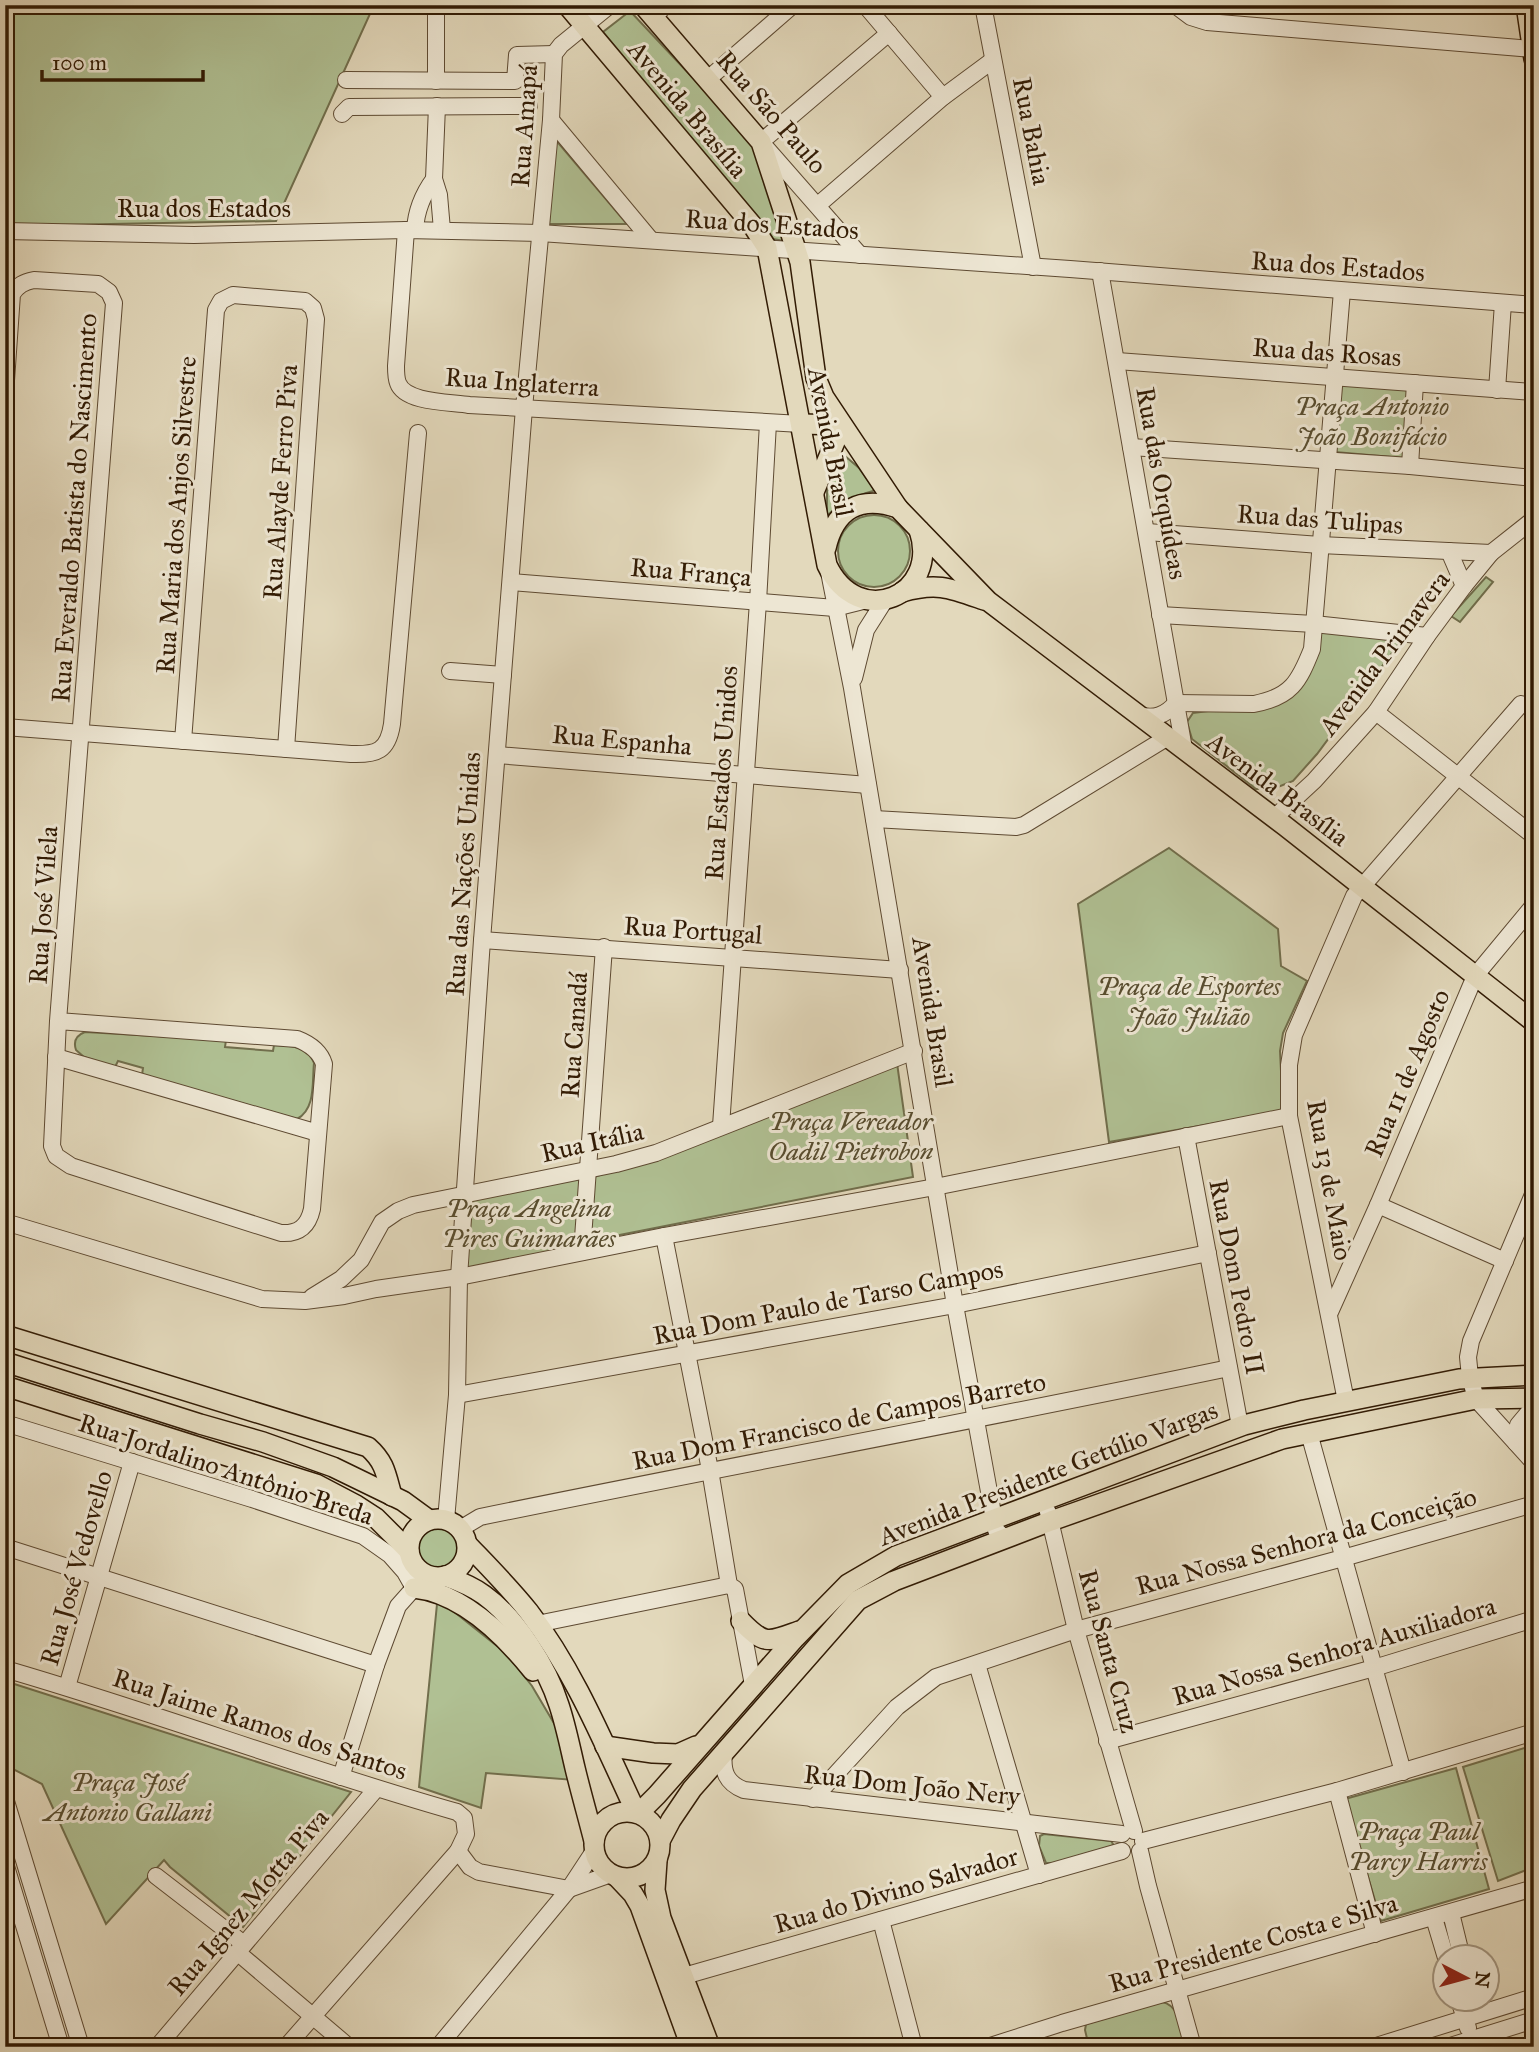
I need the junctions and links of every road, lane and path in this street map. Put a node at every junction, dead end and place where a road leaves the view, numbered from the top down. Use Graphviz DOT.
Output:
graph roads {
  1 [pos="436,5"];
  2 [pos="566,5"];
  3 [pos="610,5"];
  4 [pos="793,5"];
  5 [pos="865,5"];
  6 [pos="972,5"];
  7 [pos="983,5"];
  8 [pos="1175,5"];
  9 [pos="1526,5"];
  10 [pos="654,9"];
  11 [pos="986,22"];
  12 [pos="585,26"];
  13 [pos="889,33"];
  14 [pos="554,54"];
  15 [pos="1533,54"];
  16 [pos="993,60"];
  17 [pos="708,79"];
  18 [pos="346,80"];
  19 [pos="436,80"];
  20 [pos="943,97"];
  21 [pos="437,106"];
  22 [pos="529,106"];
  23 [pos="342,114"];
  24 [pos="551,120"];
  25 [pos="761,142"];
  26 [pos="434,179"];
  27 [pos="818,205"];
  28 [pos="410,230"];
  29 [pos="442,230"];
  30 [pos="5,231"];
  31 [pos="540,233"];
  32 [pos="651,240"];
  33 [pos="767,248"];
  34 [pos="796,250"];
  35 [pos="860,255"];
  36 [pos="1032,267"];
  37 [pos="1100,271"];
  38 [pos="1342,291"];
  39 [pos="227,297"];
  40 [pos="1503,303"];
  41 [pos="1534,305"];
  42 [pos="1117,361"];
  43 [pos="1335,377"];
  44 [pos="1415,383"];
  45 [pos="1497,390"];
  46 [pos="1534,392"];
  47 [pos="5,395"];
  48 [pos="524,408"];
  49 [pos="768,423"];
  50 [pos="801,424"];
  51 [pos="842,425"];
  52 [pos="418,433"];
  53 [pos="1131,447"];
  54 [pos="1327,460"];
  55 [pos="1410,466"];
  56 [pos="1533,478"];
  57 [pos="814,493"];
  58 [pos="898,508"];
  59 [pos="1534,519"];
  60 [pos="919,530"];
  61 [pos="1147,532"];
  62 [pos="1320,545"];
  63 [pos="1449,551"];
  64 [pos="1491,553"];
  65 [pos="826,557"];
  66 [pos="511,582"];
  67 [pos="1464,586"];
  68 [pos="885,597"];
  69 [pos="758,601"];
  70 [pos="988,601"];
  71 [pos="835,608"];
  72 [pos="1160,615"];
  73 [pos="1314,624"];
  74 [pos="1427,636"];
  75 [pos="450,671"];
  76 [pos="503,675"];
  77 [pos="852,688"];
  78 [pos="1176,703"];
  79 [pos="1521,704"];
  80 [pos="1376,712"];
  81 [pos="1138,715"];
  82 [pos="5,727"];
  83 [pos="81,732"];
  84 [pos="1168,737"];
  85 [pos="183,741"];
  86 [pos="286,749"];
  87 [pos="1184,749"];
  88 [pos="497,754"];
  89 [pos="746,775"];
  90 [pos="1459,778"];
  91 [pos="868,785"];
  92 [pos="1274,818"];
  93 [pos="874,819"];
  94 [pos="1534,836"];
  95 [pos="1363,887"];
  96 [pos="1534,905"];
  97 [pos="482,940"];
  98 [pos="604,947"];
  99 [pos="733,957"];
  100 [pos="900,970"];
  101 [pos="1475,976"];
  102 [pos="58,1021"];
  103 [pos="1534,1021"];
  104 [pos="914,1051"];
  105 [pos="56,1058"];
  106 [pos="1289,1116"];
  107 [pos="721,1126"];
  108 [pos="318,1133"];
  109 [pos="1186,1136"];
  110 [pos="589,1170"];
  111 [pos="935,1187"];
  112 [pos="1534,1192"];
  113 [pos="465,1195"];
  114 [pos="1378,1205"];
  115 [pos="5,1222"];
  116 [pos="664,1236"];
  117 [pos="582,1252"];
  118 [pos="1208,1253"];
  119 [pos="361,1260"];
  120 [pos="1505,1261"];
  121 [pos="459,1277"];
  122 [pos="376,1289"];
  123 [pos="305,1301"];
  124 [pos="955,1305"];
  125 [pos="1330,1312"];
  126 [pos="5,1335"];
  127 [pos="686,1354"];
  128 [pos="5,1362"];
  129 [pos="1229,1368"];
  130 [pos="1534,1375"];
  131 [pos="1470,1377"];
  132 [pos="5,1386"];
  133 [pos="457,1395"];
  134 [pos="1534,1398"];
  135 [pos="1476,1399"];
  136 [pos="1346,1401"];
  137 [pos="1534,1406"];
  138 [pos="1304,1409"];
  139 [pos="1278,1416"];
  140 [pos="976,1420"];
  141 [pos="5,1423"];
  142 [pos="1240,1426"];
  143 [pos="1301,1434"];
  144 [pos="1516,1443"];
  145 [pos="1150,1461"];
  146 [pos="132,1462"];
  147 [pos="1534,1463"];
  148 [pos="710,1470"];
  149 [pos="1158,1483"];
  150 [pos="392,1496"];
  151 [pos="1040,1502"];
  152 [pos="1534,1503"];
  153 [pos="994,1519"];
  154 [pos="1051,1521"];
  155 [pos="450,1528"];
  156 [pos="1014,1536"];
  157 [pos="5,1547"];
  158 [pos="896,1556"];
  159 [pos="1343,1558"];
  160 [pos="410,1568"];
  161 [pos="441,1576"];
  162 [pos="99,1577"];
  163 [pos="902,1577"];
  164 [pos="729,1585"];
  165 [pos="1534,1619"];
  166 [pos="741,1622"];
  167 [pos="537,1624"];
  168 [pos="804,1629"];
  169 [pos="1076,1630"];
  170 [pos="977,1664"];
  171 [pos="376,1665"];
  172 [pos="1374,1668"];
  173 [pos="5,1669"];
  174 [pos="753,1685"];
  175 [pos="67,1687"];
  176 [pos="559,1704"];
  177 [pos="735,1705"];
  178 [pos="752,1722"];
  179 [pos="1534,1732"];
  180 [pos="1107,1741"];
  181 [pos="700,1744"];
  182 [pos="605,1746"];
  183 [pos="724,1753"];
  184 [pos="1403,1772"];
  185 [pos="341,1777"];
  186 [pos="376,1789"];
  187 [pos="1337,1791"];
  188 [pos="5,1798"];
  189 [pos="814,1799"];
  190 [pos="637,1812"];
  191 [pos="1022,1822"];
  192 [pos="661,1839"];
  193 [pos="1131,1842"];
  194 [pos="594,1846"];
  195 [pos="458,1851"];
  196 [pos="657,1861"];
  197 [pos="5,1863"];
  198 [pos="1039,1875"];
  199 [pos="156,1876"];
  200 [pos="614,1876"];
  201 [pos="1534,1888"];
  202 [pos="569,1889"];
  203 [pos="1451,1913"];
  204 [pos="1434,1918"];
  205 [pos="881,1920"];
  206 [pos="1375,1934"];
  207 [pos="1442,1944"];
  208 [pos="1459,1944"];
  209 [pos="240,1948"];
  210 [pos="684,1976"];
  211 [pos="1177,1990"];
  212 [pos="1534,1997"];
  213 [pos="1500,2005"];
  214 [pos="1464,2014"];
  215 [pos="1473,2014"];
  216 [pos="312,2016"];
  217 [pos="1534,2020"];
  218 [pos="1479,2042"];
  219 [pos="158,2046"];
  220 [pos="61,2047"];
  221 [pos="81,2047"];
  222 [pos="286,2047"];
  223 [pos="349,2047"];
  224 [pos="438,2047"];
  225 [pos="691,2047"];
  226 [pos="710,2047"];
  227 [pos="914,2047"];
  228 [pos="987,2047"];
  229 [pos="1193,2047"];
  230 [pos="1373,2047"];
  231 [pos="1447,2047"];
  1 -- 19 [label="street"];
  2 -- 12 [label="main road, Avenida Brasília"];
  3 -- 12 [label="street, Rua Amapá"];
  4 -- 17 [label="street"];
  5 -- 13 [label="street"];
  6 -- 11 [label="street"];
  7 -- 11 [label="street, Rua Bahia"];
  8 -- 15 [label="street"];
  9 -- 15 [label="main road"];
  10 -- 17 [label="main road, Rua São Paulo"];
  11 -- 16 [label="street, Rua Bahia"];
  12 -- 14 [label="street, Rua Amapá"];
  12 -- 33 [label="main road, Avenida Brasília"];
  13 -- 20 [label="street"];
  13 -- 25 [label="street"];
  14 -- 19 [label="street"];
  14 -- 24 [label="street, Rua Amapá"];
  16 -- 20 [label="street"];
  16 -- 36 [label="street, Rua Bahia"];
  17 -- 25 [label="main road, Rua São Paulo"];
  18 -- 19 [label="street"];
  20 -- 27 [label="street"];
  21 -- 22 [label="street"];
  21 -- 23 [label="street"];
  21 -- 26 [label="street"];
  24 -- 31 [label="street, Rua Amapá"];
  24 -- 32 [label="street"];
  25 -- 27 [label="street, Rua São Paulo"];
  25 -- 34 [label="main road, Avenida Brasília"];
  26 -- 28 [label="street"];
  26 -- 29 [label="street"];
  27 -- 35 [label="street, Rua São Paulo"];
  28 -- 29 [label="street, Rua dos Estados"];
  28 -- 30 [label="street, Rua dos Estados"];
  28 -- 48 [label="street, Rua Inglaterra"];
  29 -- 31 [label="street, Rua dos Estados"];
  31 -- 32 [label="street, Rua dos Estados"];
  31 -- 48 [label="street, Rua das Nações Unidas"];
  32 -- 33 [label="street, Rua dos Estados"];
  33 -- 34 [label="street, Rua dos Estados"];
  33 -- 50 [label="main road, Avenida Brasil"];
  34 -- 35 [label="street, Rua dos Estados"];
  34 -- 51 [label="main road, Avenida Brasília"];
  35 -- 36 [label="street, Rua dos Estados"];
  36 -- 37 [label="street, Rua dos Estados"];
  37 -- 38 [label="street, Rua dos Estados"];
  37 -- 42 [label="street, Rua das Orquídeas"];
  38 -- 40 [label="street, Rua dos Estados"];
  38 -- 43 [label="street"];
  39 -- 85 [label="street, Rua Maria dos Anjos Silvestre"];
  39 -- 86 [label="street, Rua Alayde Ferro Piva"];
  40 -- 41 [label="street, Rua dos Estados"];
  40 -- 45 [label="street"];
  42 -- 43 [label="street, Rua das Rosas"];
  42 -- 53 [label="street, Rua das Orquídeas"];
  43 -- 44 [label="street, Rua das Rosas"];
  43 -- 54 [label="street"];
  44 -- 45 [label="street, Rua das Rosas"];
  44 -- 55 [label="street"];
  45 -- 46 [label="street, Rua das Rosas"];
  47 -- 83 [label="street, Rua Everaldo Batista do Nascimento"];
  48 -- 49 [label="street, Rua Inglaterra"];
  48 -- 66 [label="street, Rua das Nações Unidas"];
  49 -- 50 [label="street, Rua Inglaterra"];
  49 -- 69 [label="street, Rua Estados Unidos"];
  50 -- 51 [label="main road"];
  50 -- 57 [label="main road, Avenida Brasil"];
  51 -- 57 [label="main road"];
  51 -- 58 [label="main road, Avenida Brasília"];
  52 -- 86 [label="street"];
  53 -- 54 [label="street"];
  53 -- 61 [label="street, Rua das Orquídeas"];
  54 -- 55 [label="street"];
  54 -- 62 [label="street"];
  55 -- 56 [label="street"];
  57 -- 65 [label="main road, Avenida Brasil"];
  58 -- 60 [label="main road"];
  58 -- 65 [label="main road"];
  59 -- 64 [label="street, Avenida Primavera"];
  60 -- 68 [label="main road"];
  60 -- 70 [label="main road, Avenida Brasília"];
  61 -- 62 [label="street, Rua das Tulipas"];
  61 -- 72 [label="street, Rua das Orquídeas"];
  62 -- 63 [label="street, Rua das Tulipas"];
  62 -- 73 [label="street"];
  63 -- 64 [label="street, Rua das Tulipas"];
  63 -- 67 [label="street"];
  64 -- 67 [label="street, Avenida Primavera"];
  65 -- 68 [label="main road"];
  65 -- 71 [label="street, Avenida Brasil"];
  66 -- 69 [label="street, Rua França"];
  66 -- 76 [label="street, Rua das Nações Unidas"];
  67 -- 74 [label="street, Avenida Primavera"];
  68 -- 70 [label="main road, Avenida Brasília"];
  68 -- 71 [label="street, Rua França"];
  68 -- 77 [label="street, Avenida Brasil"];
  69 -- 71 [label="street, Rua França"];
  69 -- 89 [label="street, Rua Estados Unidos"];
  70 -- 81 [label="main road, Avenida Brasília"];
  71 -- 77 [label="street, Avenida Brasil"];
  72 -- 73 [label="street"];
  72 -- 78 [label="street, Rua das Orquídeas"];
  73 -- 74 [label="street"];
  73 -- 78 [label="street"];
  74 -- 80 [label="street, Avenida Primavera"];
  75 -- 76 [label="street"];
  76 -- 88 [label="street, Rua das Nações Unidas"];
  77 -- 91 [label="street, Avenida Brasil"];
  78 -- 81 [label="street"];
  78 -- 87 [label="street, Rua das Orquídeas"];
  79 -- 90 [label="street, Rua 13 de Maio"];
  80 -- 90 [label="street"];
  80 -- 92 [label="street, Avenida Primavera"];
  81 -- 84 [label="main road, Avenida Brasília"];
  82 -- 83 [label="street"];
  83 -- 85 [label="street"];
  83 -- 102 [label="street, Rua José Vilela"];
  84 -- 87 [label="main road, Avenida Brasília"];
  84 -- 93 [label="street"];
  85 -- 86 [label="street"];
  87 -- 92 [label="main road, Avenida Brasília"];
  88 -- 89 [label="street, Rua Espanha"];
  88 -- 97 [label="street, Rua das Nações Unidas"];
  89 -- 91 [label="street, Rua Espanha"];
  89 -- 99 [label="street, Rua Estados Unidos"];
  90 -- 94 [label="street"];
  90 -- 95 [label="street, Rua 13 de Maio"];
  91 -- 93 [label="street, Avenida Brasil"];
  92 -- 95 [label="main road, Avenida Brasília"];
  93 -- 100 [label="street, Avenida Brasil"];
  95 -- 101 [label="main road, Avenida Brasília"];
  95 -- 106 [label="street, Rua 13 de Maio"];
  96 -- 101 [label="street, Rua 11 de Agosto"];
  97 -- 98 [label="street, Rua Portugal"];
  97 -- 113 [label="street, Rua das Nações Unidas"];
  98 -- 99 [label="street, Rua Portugal"];
  98 -- 110 [label="street, Rua Canadá"];
  99 -- 100 [label="street, Rua Portugal"];
  99 -- 107 [label="street, Rua Estados Unidos"];
  100 -- 104 [label="street, Avenida Brasil"];
  101 -- 103 [label="main road, Avenida Brasília"];
  101 -- 114 [label="street, Rua 11 de Agosto"];
  102 -- 105 [label="street, Rua José Vilela"];
  102 -- 108 [label="street"];
  104 -- 107 [label="street, Rua Itália"];
  104 -- 111 [label="street, Avenida Brasil"];
  105 -- 108 [label="street"];
  105 -- 108 [label="street, Rua José Vilela"];
  106 -- 109 [label="street"];
  106 -- 125 [label="street, Rua 13 de Maio"];
  107 -- 110 [label="street, Rua Itália"];
  109 -- 111 [label="street"];
  109 -- 118 [label="street, Rua Dom Pedro II"];
  110 -- 113 [label="street, Rua Itália"];
  110 -- 117 [label="street, Rua Canadá"];
  111 -- 116 [label="street"];
  111 -- 124 [label="street, Avenida Brasil"];
  112 -- 120 [label="street"];
  113 -- 119 [label="street, Rua Itália"];
  113 -- 121 [label="street, Rua das Nações Unidas"];
  114 -- 120 [label="street"];
  114 -- 125 [label="street, Rua 11 de Agosto"];
  115 -- 123 [label="street"];
  116 -- 117 [label="street"];
  116 -- 127 [label="street"];
  117 -- 121 [label="street"];
  118 -- 124 [label="street, Rua Dom Paulo de Tarso Campos"];
  118 -- 129 [label="street, Rua Dom Pedro II"];
  119 -- 122 [label="street"];
  119 -- 123 [label="street, Rua Itália"];
  120 -- 131 [label="street"];
  121 -- 122 [label="street"];
  121 -- 133 [label="street, Rua das Nações Unidas"];
  122 -- 123 [label="street"];
  124 -- 127 [label="street, Rua Dom Paulo de Tarso Campos"];
  124 -- 140 [label="street, Avenida Brasil"];
  125 -- 136 [label="street, Rua 13 de Maio"];
  126 -- 150 [label="main road"];
  127 -- 133 [label="street, Rua Dom Paulo de Tarso Campos"];
  127 -- 148 [label="street"];
  128 -- 150 [label="main road"];
  129 -- 140 [label="street, Rua Dom Francisco de Campos Barreto"];
  129 -- 142 [label="street, Rua Dom Pedro II"];
  130 -- 131 [label="main road, Avenida Presidente Getúlio Vargas"];
  131 -- 135 [label="street"];
  131 -- 136 [label="main road, Avenida Presidente Getúlio Vargas"];
  132 -- 160 [label="main road"];
  133 -- 155 [label="street, Rua das Nações Unidas"];
  134 -- 135 [label="main road, Avenida Presidente Getúlio Vargas"];
  135 -- 143 [label="main road, Avenida Presidente Getúlio Vargas"];
  135 -- 144 [label="street"];
  136 -- 138 [label="main road, Avenida Presidente Getúlio Vargas"];
  137 -- 144 [label="street"];
  138 -- 139 [label="main road, Avenida Presidente Getúlio Vargas"];
  138 -- 143 [label="main road"];
  139 -- 142 [label="main road, Avenida Presidente Getúlio Vargas"];
  139 -- 143 [label="main road"];
  140 -- 148 [label="street, Rua Dom Francisco de Campos Barreto"];
  140 -- 153 [label="street, Avenida Brasil"];
  141 -- 146 [label="street, Rua Jordalino Antônio Breda"];
  142 -- 145 [label="main road, Avenida Presidente Getúlio Vargas"];
  143 -- 149 [label="main road, Avenida Presidente Getúlio Vargas"];
  143 -- 159 [label="street"];
  144 -- 147 [label="street"];
  145 -- 149 [label="main road"];
  145 -- 151 [label="main road, Avenida Presidente Getúlio Vargas"];
  146 -- 160 [label="street, Rua Jordalino Antônio Breda"];
  146 -- 162 [label="street, Rua José Vedovello"];
  148 -- 155 [label="street, Rua Dom Francisco de Campos Barreto"];
  148 -- 164 [label="street"];
  149 -- 154 [label="main road, Avenida Presidente Getúlio Vargas"];
  150 -- 155 [label="main road"];
  151 -- 153 [label="main road, Avenida Presidente Getúlio Vargas"];
  151 -- 154 [label="street, Rua Santa Cruz"];
  152 -- 159 [label="street, Rua Nossa Senhora da Conceição"];
  153 -- 156 [label="street"];
  153 -- 158 [label="main road, Avenida Presidente Getúlio Vargas"];
  154 -- 156 [label="main road, Avenida Presidente Getúlio Vargas"];
  154 -- 169 [label="street, Rua Santa Cruz"];
  155 -- 160 [label="main road"];
  155 -- 161 [label="main road"];
  155 -- 167 [label="main road"];
  156 -- 163 [label="main road, Avenida Presidente Getúlio Vargas"];
  157 -- 162 [label="street"];
  158 -- 163 [label="main road"];
  158 -- 168 [label="main road, Avenida Presidente Getúlio Vargas"];
  159 -- 169 [label="street, Rua Nossa Senhora da Conceição"];
  159 -- 172 [label="street"];
  160 -- 161 [label="main road"];
  160 -- 171 [label="street"];
  160 -- 176 [label="main road"];
  161 -- 176 [label="main road"];
  162 -- 171 [label="street"];
  162 -- 175 [label="street, Rua José Vedovello"];
  163 -- 178 [label="main road, Avenida Presidente Getúlio Vargas"];
  164 -- 166 [label="street"];
  164 -- 167 [label="street"];
  165 -- 172 [label="street, Rua Nossa Senhora Auxiliadora"];
  166 -- 168 [label="main road"];
  166 -- 174 [label="street"];
  167 -- 182 [label="main road"];
  168 -- 174 [label="main road, Avenida Presidente Getúlio Vargas"];
  169 -- 170 [label="street, Rua Nossa Senhora da Conceição"];
  169 -- 180 [label="street, Rua Santa Cruz"];
  170 -- 189 [label="street, Rua Nossa Senhora da Conceição"];
  170 -- 191 [label="street"];
  171 -- 185 [label="street"];
  172 -- 180 [label="street, Rua Nossa Senhora Auxiliadora"];
  172 -- 184 [label="street"];
  173 -- 175 [label="street, Rua Jaime Ramos dos Santos"];
  174 -- 177 [label="main road, Avenida Presidente Getúlio Vargas"];
  174 -- 178 [label="main road"];
  175 -- 185 [label="street, Rua Jaime Ramos dos Santos"];
  176 -- 194 [label="main road"];
  177 -- 178 [label="main road"];
  177 -- 181 [label="main road, Avenida Presidente Getúlio Vargas"];
  178 -- 183 [label="main road, Avenida Presidente Getúlio Vargas"];
  179 -- 184 [label="street, Rua do Divino Salvador"];
  180 -- 193 [label="street, Rua Santa Cruz"];
  181 -- 182 [label="main road"];
  181 -- 190 [label="main road, Avenida Presidente Getúlio Vargas"];
  182 -- 190 [label="main road"];
  183 -- 189 [label="street, Rua Dom João Nery"];
  183 -- 192 [label="main road, Avenida Presidente Getúlio Vargas"];
  184 -- 187 [label="street, Rua do Divino Salvador"];
  185 -- 186 [label="street, Rua Jaime Ramos dos Santos"];
  186 -- 195 [label="street, Rua Jaime Ramos dos Santos"];
  186 -- 209 [label="street, Rua Ignez Motta Piva"];
  187 -- 193 [label="street, Rua do Divino Salvador"];
  187 -- 206 [label="street"];
  188 -- 221 [label="street"];
  189 -- 191 [label="street, Rua Dom João Nery"];
  190 -- 192 [label="main road"];
  190 -- 194 [label="main road"];
  191 -- 193 [label="street, Rua Dom João Nery"];
  191 -- 198 [label="street"];
  192 -- 196 [label="main road"];
  193 -- 198 [label="street, Rua do Divino Salvador"];
  193 -- 211 [label="street"];
  194 -- 200 [label="main road"];
  194 -- 202 [label="street"];
  195 -- 202 [label="street"];
  195 -- 216 [label="street, Rua Jaime Ramos dos Santos"];
  196 -- 200 [label="main road"];
  196 -- 210 [label="main road"];
  197 -- 220 [label="street"];
  198 -- 205 [label="street, Rua do Divino Salvador"];
  199 -- 209 [label="street"];
  200 -- 202 [label="street"];
  200 -- 225 [label="main road"];
  201 -- 203 [label="street, Rua Presidente Costa e Silva"];
  202 -- 224 [label="street"];
  203 -- 204 [label="street, Rua Presidente Costa e Silva"];
  203 -- 208 [label="street"];
  204 -- 206 [label="street, Rua Presidente Costa e Silva"];
  204 -- 207 [label="street"];
  205 -- 210 [label="street, Rua do Divino Salvador"];
  205 -- 227 [label="street"];
  206 -- 211 [label="street, Rua Presidente Costa e Silva"];
  209 -- 216 [label="street"];
  209 -- 219 [label="street, Rua Ignez Motta Piva"];
  210 -- 226 [label="main road"];
  211 -- 228 [label="street, Rua Presidente Costa e Silva"];
  211 -- 229 [label="street"];
  212 -- 213 [label="street"];
  214 -- 230 [label="street"];
  215 -- 218 [label="street"];
  216 -- 222 [label="street, Rua Jaime Ramos dos Santos"];
  216 -- 223 [label="street"];
  217 -- 218 [label="street"];
  218 -- 231 [label="street"];
}
